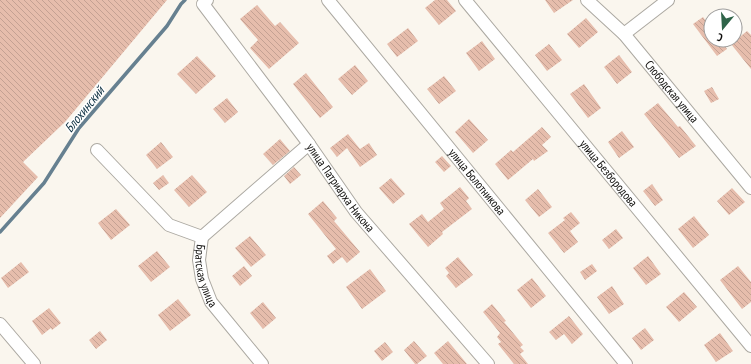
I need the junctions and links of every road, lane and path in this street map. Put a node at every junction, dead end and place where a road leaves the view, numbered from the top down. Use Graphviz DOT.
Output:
graph roads {
  1 [pos="328,0"];
  2 [pos="465,0"];
  3 [pos="587,0"];
  4 [pos="668,0"];
  5 [pos="205,2"];
  6 [pos="624,34"];
  7 [pos="309,144"];
  8 [pos="97,150"];
  9 [pos="751,188"];
  10 [pos="202,237"];
  11 [pos="0,324"];
  12 [pos="751,346"];
  13 [pos="34,364"];
  14 [pos="262,364"];
  15 [pos="488,364"];
  16 [pos="626,364"];
  1 -- 16 [label="street, улица Болотникова"];
  2 -- 12 [label="street, улица Безбородова"];
  3 -- 6 [label="street, Слободская улица"];
  4 -- 6 [label="street"];
  5 -- 7 [label="street, улица Патриарха Никона"];
  6 -- 9 [label="street, Слободская улица"];
  7 -- 10 [label="street"];
  7 -- 15 [label="street, улица Патриарха Никона"];
  8 -- 10 [label="street, Братская улица"];
  10 -- 14 [label="street, Братская улица"];
  11 -- 13 [label="street"];
}
